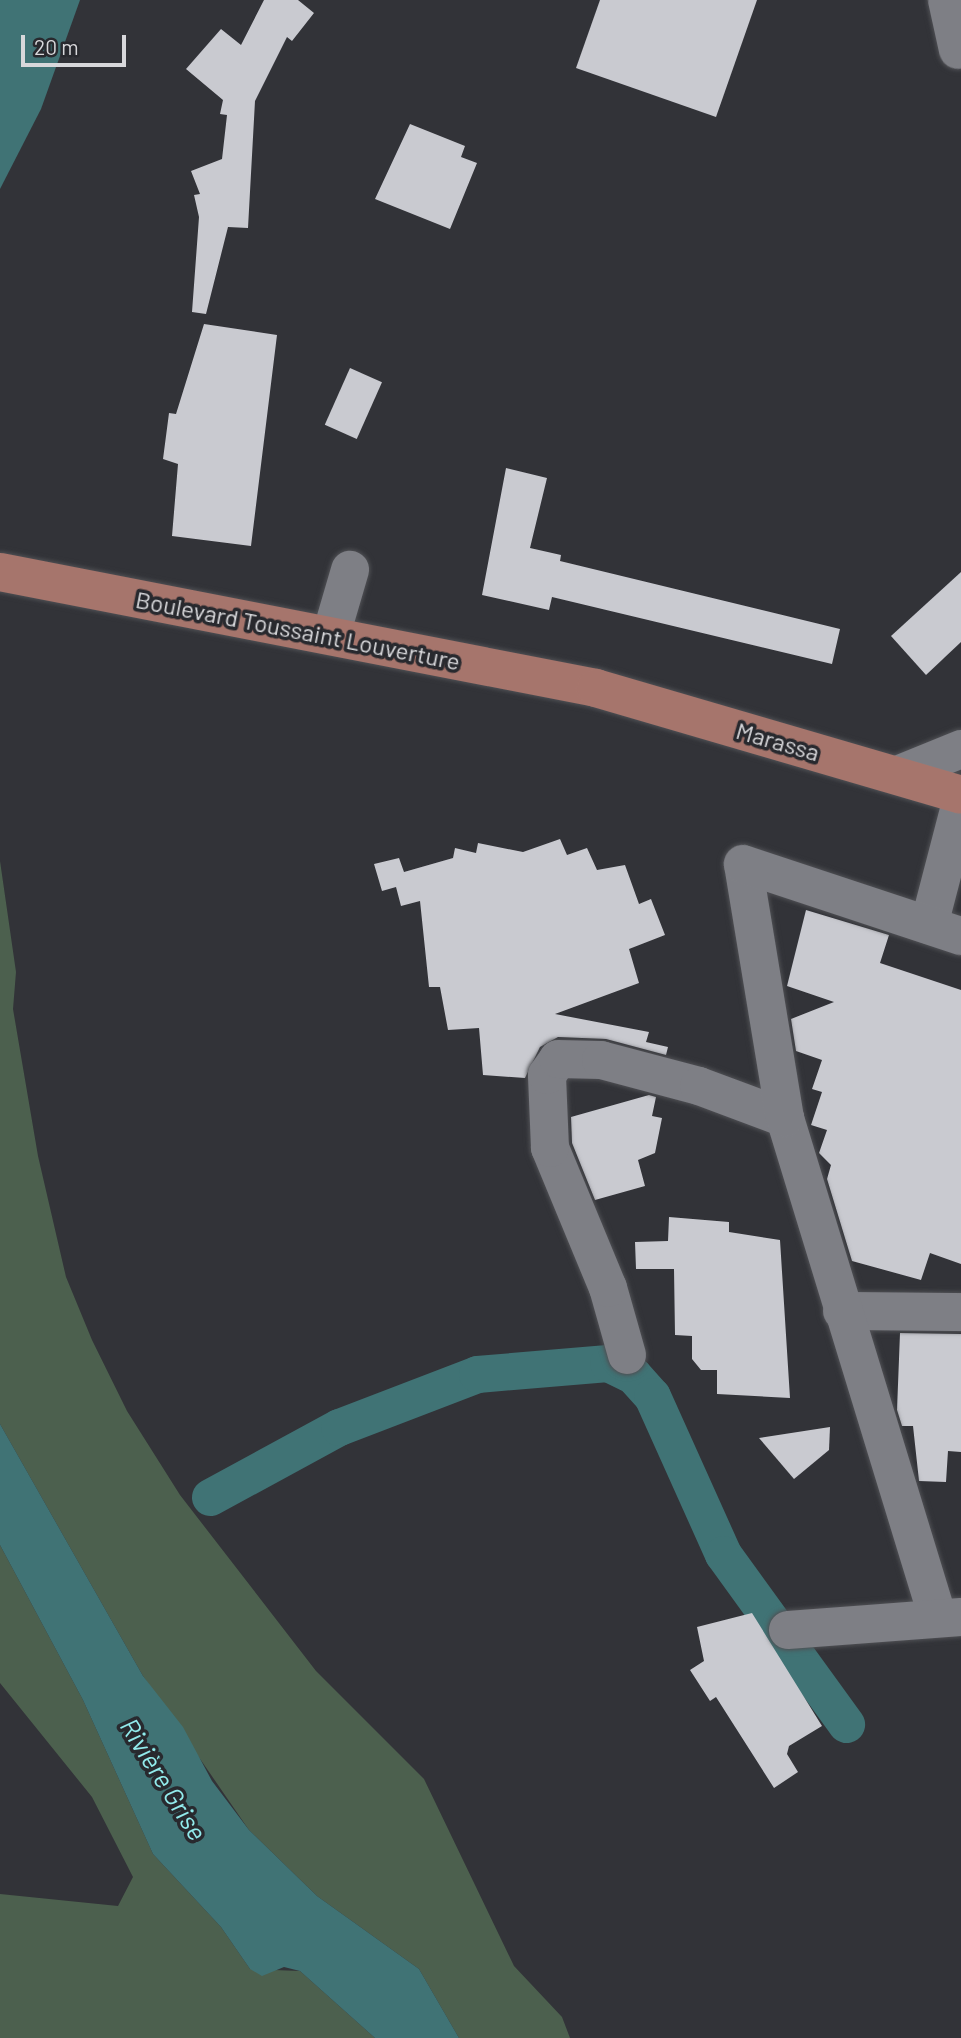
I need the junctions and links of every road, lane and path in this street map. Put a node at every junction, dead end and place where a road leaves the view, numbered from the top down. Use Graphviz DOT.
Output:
graph roads {
  1 [pos="947,0"];
  2 [pos="960,54"];
  3 [pos="350,570"];
  4 [pos="0,572"];
  5 [pos="331,635"];
  6 [pos="596,688"];
  7 [pos="961,749"];
  8 [pos="897,775"];
  9 [pos="961,795"];
  10 [pos="961,802"];
  11 [pos="945,930"];
  12 [pos="785,1118"];
  13 [pos="842,1311"];
  14 [pos="961,1312"];
  15 [pos="627,1355"];
  16 [pos="949,1616"];
  17 [pos="788,1630"];
  1 -- 2 [label="street"];
  3 -- 5 [label="street"];
  4 -- 5 [label="main road, Boulevard Toussaint Louverture"];
  5 -- 6 [label="main road, Boulevard Toussaint Louverture"];
  6 -- 8 [label="main road, Marassa"];
  7 -- 8 [label="street"];
  8 -- 9 [label="main road, Marassa"];
  10 -- 11 [label="street"];
  11 -- 12 [label="street"];
  12 -- 13 [label="street"];
  12 -- 15 [label="street"];
  13 -- 14 [label="street"];
  13 -- 16 [label="street"];
  16 -- 17 [label="street"];
}
